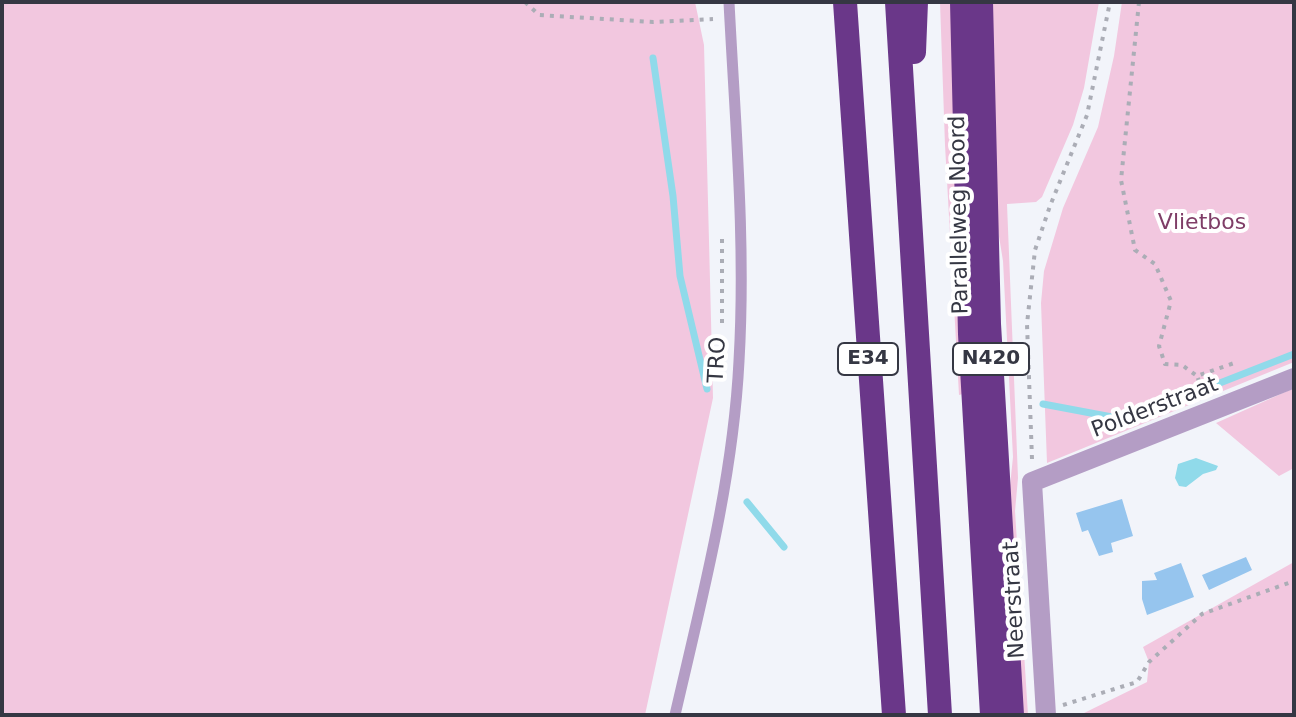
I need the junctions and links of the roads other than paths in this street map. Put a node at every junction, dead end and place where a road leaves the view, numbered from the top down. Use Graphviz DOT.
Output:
graph roads {
  1 [pos="729,2"];
  2 [pos="845,2"];
  3 [pos="897,2"];
  4 [pos="916,2"];
  5 [pos="962,2"];
  6 [pos="981,2"];
  7 [pos="909,178"];
  8 [pos="1294,378"];
  9 [pos="1032,482"];
  10 [pos="1046,713"];
  11 [pos="675,715"];
  12 [pos="894,715"];
  13 [pos="940,715"];
  14 [pos="992,715"];
  15 [pos="1012,715"];
  1 -- 11 [label="lane, TRO"];
  2 -- 12 [label="highway, E34"];
  3 -- 7 [label="highway, E34"];
  4 -- 7 [label="highway"];
  5 -- 14 [label="highway, Parallelweg Noord / N420"];
  6 -- 15 [label="highway, Parallelweg Noord / N420"];
  7 -- 13 [label="highway, E34"];
  8 -- 9 [label="street, Polderstraat"];
  9 -- 10 [label="street, Neerstraat"];
}
